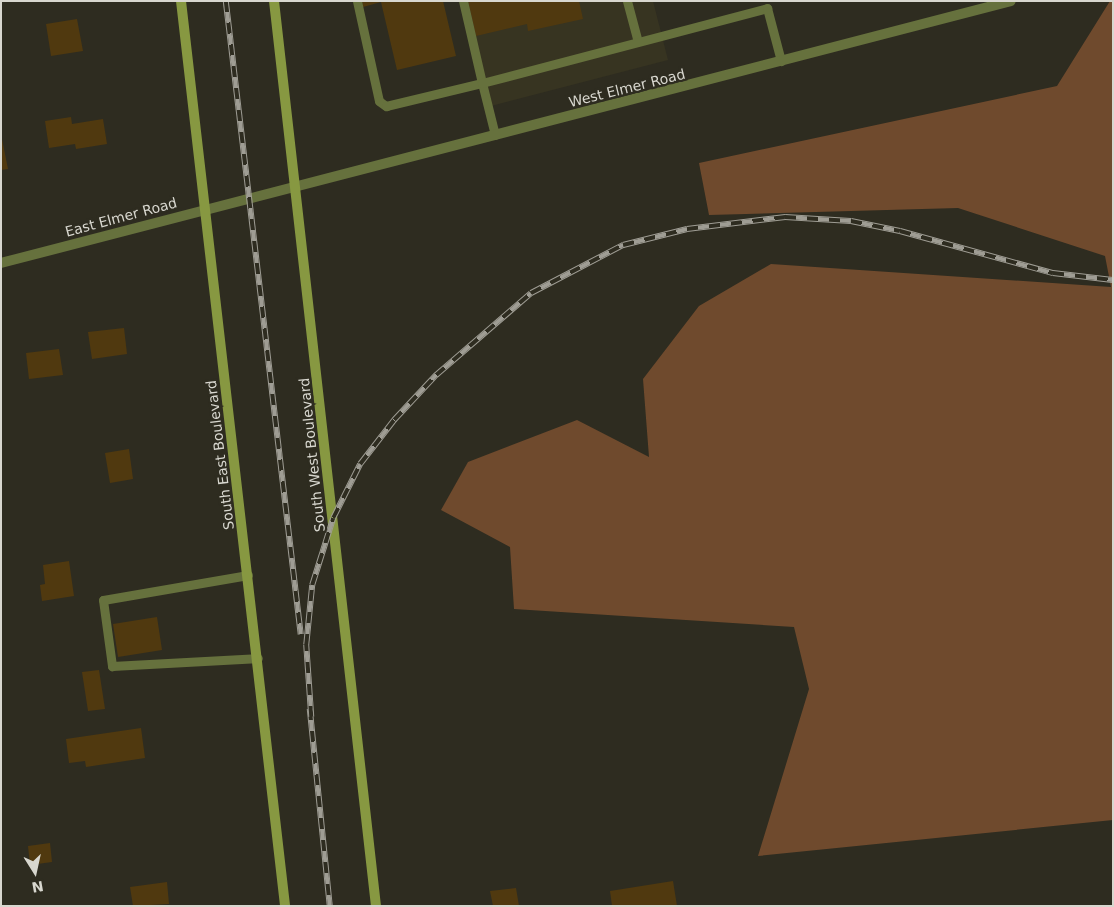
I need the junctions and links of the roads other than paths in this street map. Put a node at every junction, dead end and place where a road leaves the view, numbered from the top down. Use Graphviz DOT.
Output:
graph roads {
  1 [pos="181,1"];
  2 [pos="274,1"];
  3 [pos="357,1"];
  4 [pos="463,1"];
  5 [pos="627,1"];
  6 [pos="1011,1"];
  7 [pos="767,5"];
  8 [pos="638,42"];
  9 [pos="781,61"];
  10 [pos="482,83"];
  11 [pos="494,135"];
  12 [pos="295,186"];
  13 [pos="248,198"];
  14 [pos="205,210"];
  15 [pos="1,263"];
  16 [pos="248,575"];
  17 [pos="258,658"];
  18 [pos="285,906"];
  19 [pos="376,906"];
  1 -- 14 [label="main road, South East Boulevard"];
  2 -- 12 [label="main road, South West Boulevard"];
  3 -- 10 [label="lane"];
  4 -- 10 [label="lane"];
  5 -- 8 [label="lane"];
  6 -- 9 [label="street, West Elmer Road"];
  7 -- 8 [label="lane"];
  7 -- 9 [label="lane"];
  8 -- 10 [label="lane"];
  9 -- 11 [label="street, West Elmer Road"];
  10 -- 11 [label="lane"];
  11 -- 12 [label="street, West Elmer Road"];
  12 -- 13 [label="street, West Elmer Road"];
  12 -- 19 [label="main road, South West Boulevard"];
  13 -- 14 [label="street, East Elmer Road"];
  14 -- 15 [label="street, East Elmer Road"];
  14 -- 16 [label="main road, South East Boulevard"];
  16 -- 17 [label="main road, South East Boulevard"];
  16 -- 17 [label="lane"];
  17 -- 18 [label="main road, South East Boulevard"];
}
